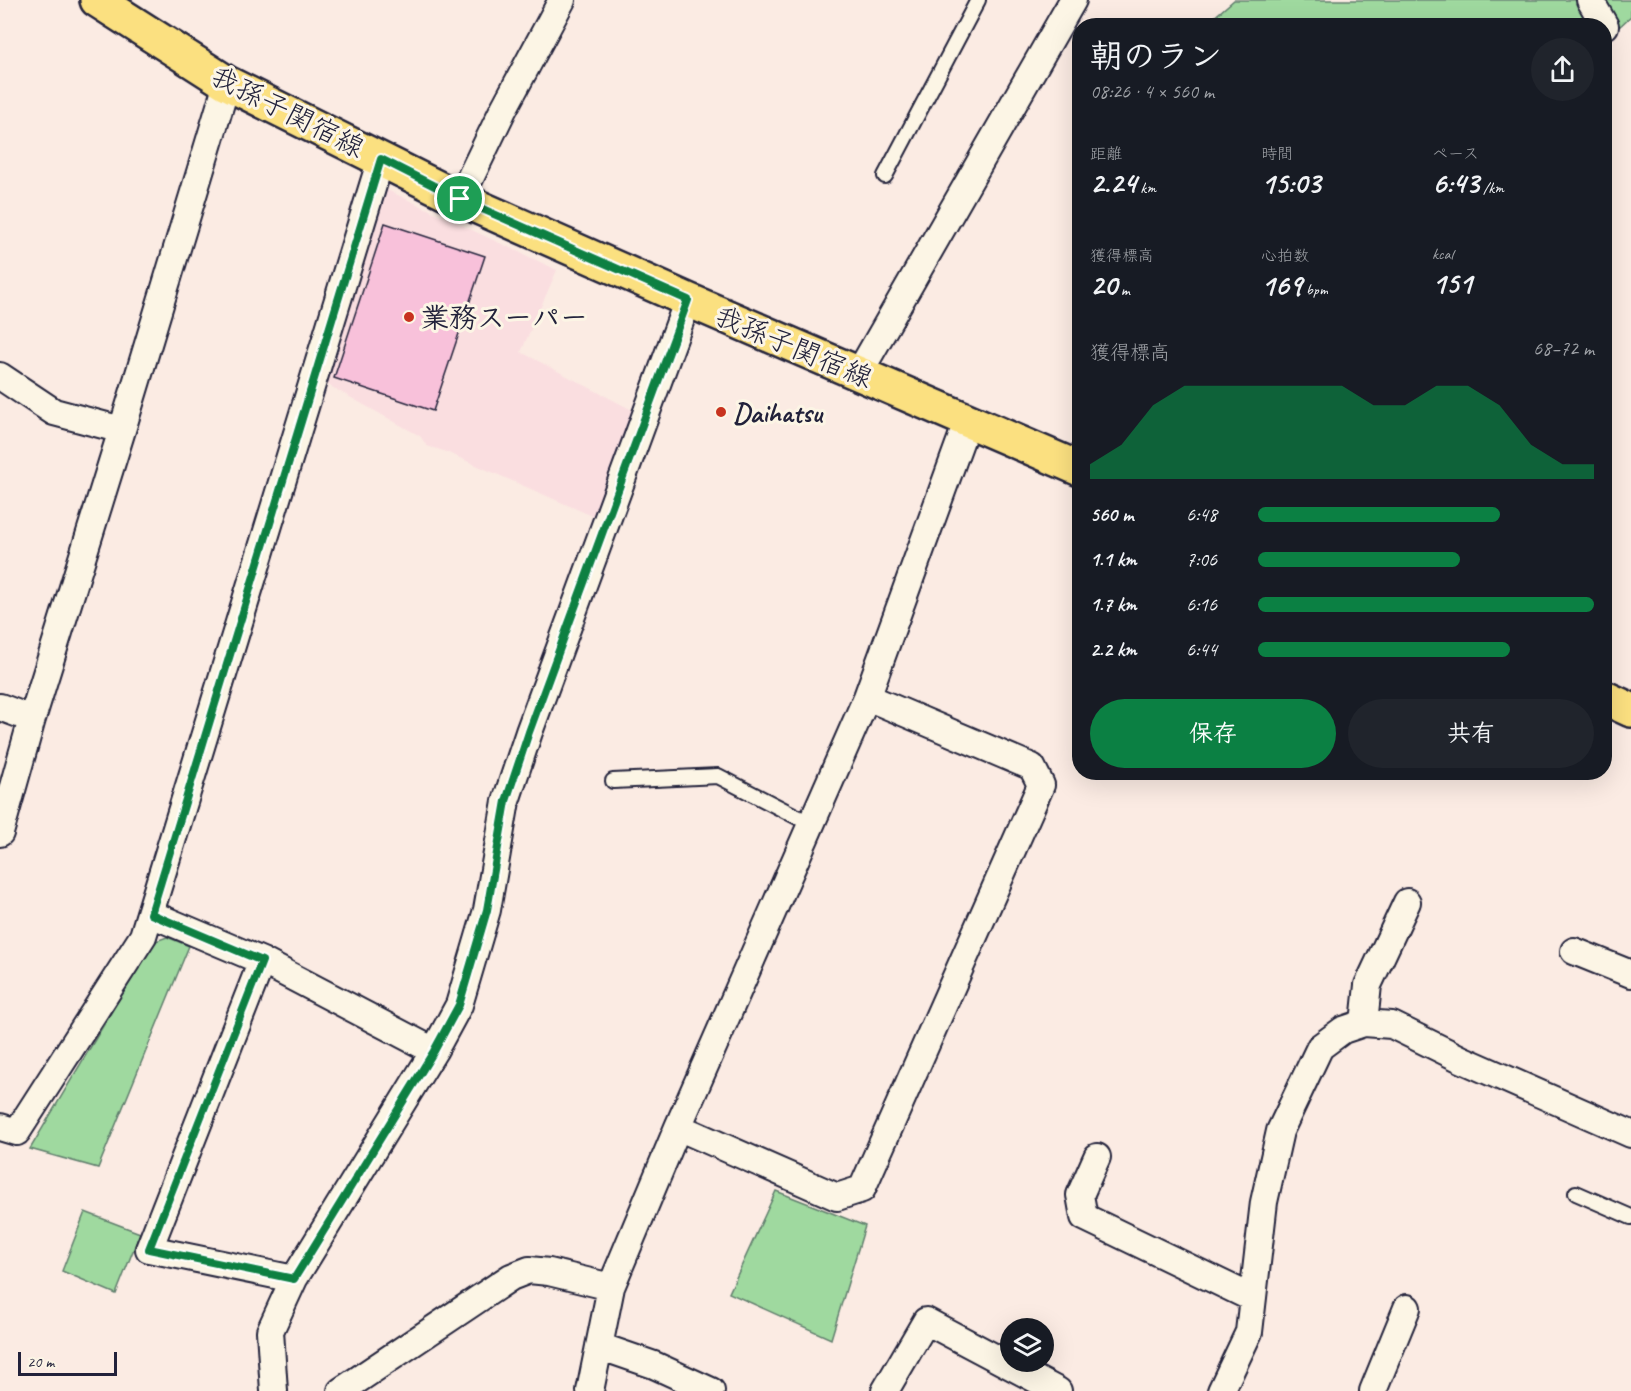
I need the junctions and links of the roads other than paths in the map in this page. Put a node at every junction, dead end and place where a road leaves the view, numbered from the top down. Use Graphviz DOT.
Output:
graph roads {
  1 [pos="97,0"];
  2 [pos="562,0"];
  3 [pos="978,0"];
  4 [pos="1073,0"];
  5 [pos="1590,0"];
  6 [pos="1600,18"];
  7 [pos="227,83"];
  8 [pos="381,159"];
  9 [pos="885,176"];
  10 [pos="460,199"];
  11 [pos="688,300"];
  12 [pos="859,373"];
  13 [pos="0,376"];
  14 [pos="968,420"];
  15 [pos="122,430"];
  16 [pos="1072,466"];
  17 [pos="867,697"];
  18 [pos="1612,701"];
  19 [pos="0,707"];
  20 [pos="1631,710"];
  21 [pos="32,718"];
  22 [pos="613,781"];
  23 [pos="811,824"];
  24 [pos="0,833"];
  25 [pos="1407,902"];
  26 [pos="151,914"];
  27 [pos="1574,951"];
  28 [pos="262,961"];
  29 [pos="1631,974"];
  30 [pos="1364,1023"];
  31 [pos="434,1051"];
  32 [pos="0,1127"];
  33 [pos="678,1127"];
  34 [pos="1631,1134"];
  35 [pos="1096,1157"];
  36 [pos="1576,1193"];
  37 [pos="1631,1217"];
  38 [pos="294,1279"];
  39 [pos="612,1287"];
  40 [pos="1252,1298"];
  41 [pos="1407,1308"];
  42 [pos="598,1346"];
  43 [pos="274,1391"];
  44 [pos="341,1391"];
  45 [pos="590,1391"];
  46 [pos="711,1391"];
  47 [pos="885,1391"];
  48 [pos="1058,1391"];
  49 [pos="1221,1391"];
  50 [pos="1373,1391"];
  1 -- 7 [label="main road, 我孫子関宿線"];
  2 -- 10 [label="street"];
  3 -- 9 [label="lane"];
  4 -- 12 [label="street"];
  5 -- 6 [label="street"];
  7 -- 8 [label="main road, 我孫子関宿線"];
  7 -- 15 [label="street"];
  8 -- 10 [label="main road, 我孫子関宿線"];
  8 -- 26 [label="street"];
  10 -- 11 [label="main road, 我孫子関宿線"];
  11 -- 12 [label="main road, 我孫子関宿線"];
  11 -- 31 [label="street"];
  12 -- 14 [label="main road, 我孫子関宿線"];
  13 -- 15 [label="street"];
  14 -- 16 [label="main road, 我孫子関宿線"];
  14 -- 17 [label="street"];
  15 -- 21 [label="street"];
  17 -- 23 [label="street"];
  17 -- 33 [label="street"];
  18 -- 20 [label="main road"];
  19 -- 21 [label="street"];
  21 -- 24 [label="street"];
  22 -- 23 [label="lane"];
  23 -- 33 [label="street"];
  25 -- 30 [label="street"];
  26 -- 28 [label="street"];
  26 -- 32 [label="street"];
  27 -- 29 [label="street"];
  28 -- 31 [label="street"];
  28 -- 38 [label="street"];
  30 -- 34 [label="street"];
  30 -- 40 [label="street"];
  31 -- 38 [label="street"];
  33 -- 39 [label="street"];
  35 -- 40 [label="street"];
  36 -- 37 [label="lane"];
  38 -- 43 [label="street"];
  39 -- 42 [label="street"];
  39 -- 44 [label="street"];
  40 -- 49 [label="street"];
  41 -- 50 [label="street"];
  42 -- 45 [label="street"];
  42 -- 46 [label="street"];
  47 -- 48 [label="street"];
}
